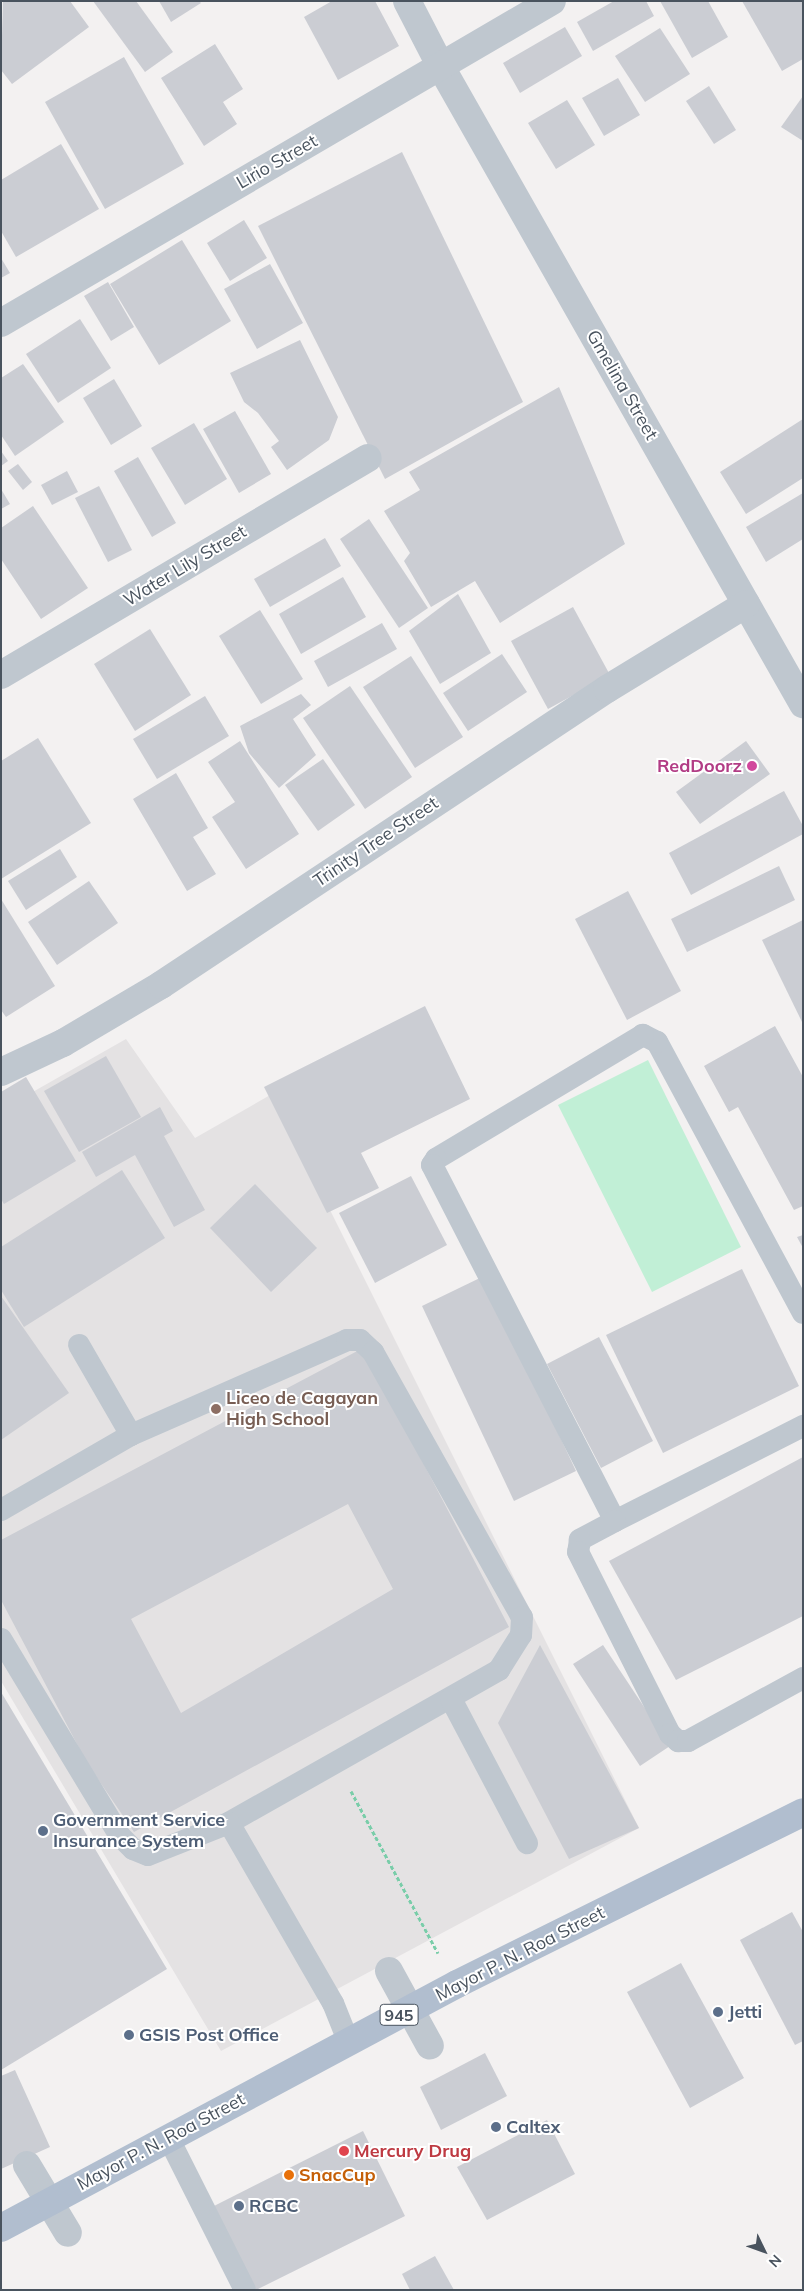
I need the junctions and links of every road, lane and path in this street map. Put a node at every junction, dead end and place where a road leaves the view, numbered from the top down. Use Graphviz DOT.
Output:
graph roads {
  1 [pos="407,1"];
  2 [pos="552,1"];
  3 [pos="441,67"];
  4 [pos="1,323"];
  5 [pos="368,458"];
  6 [pos="746,604"];
  7 [pos="1,675"];
  8 [pos="803,704"];
  9 [pos="1,1072"];
  10 [pos="803,1313"];
  11 [pos="79,1345"];
  12 [pos="803,1426"];
  13 [pos="131,1435"];
  14 [pos="1,1510"];
  15 [pos="615,1521"];
  16 [pos="1,1639"];
  17 [pos="803,1678"];
  18 [pos="451,1699"];
  19 [pos="336,1763"];
  20 [pos="803,1812"];
  21 [pos="229,1823"];
  22 [pos="527,1843"];
  23 [pos="389,1971"];
  24 [pos="457,1984"];
  25 [pos="410,2009"];
  26 [pos="349,2043"];
  27 [pos="430,2046"];
  28 [pos="168,2137"];
  29 [pos="27,2165"];
  30 [pos="49,2202"];
  31 [pos="1,2228"];
  32 [pos="68,2233"];
  33 [pos="245,2290"];
  1 -- 3 [label="street, Gmelina Street"];
  2 -- 3 [label="street, Lirio Street"];
  3 -- 4 [label="street, Lirio Street"];
  3 -- 6 [label="street, Gmelina Street"];
  5 -- 7 [label="street, Water Lily Street"];
  6 -- 8 [label="street, Gmelina Street"];
  6 -- 9 [label="street, Trinity Tree Street"];
  10 -- 15 [label="lane"];
  11 -- 13 [label="lane"];
  12 -- 15 [label="lane"];
  13 -- 14 [label="lane"];
  13 -- 18 [label="lane"];
  15 -- 17 [label="lane"];
  16 -- 21 [label="lane"];
  18 -- 19 [label="lane"];
  18 -- 22 [label="lane"];
  19 -- 21 [label="lane"];
  19 -- 24 [label="path"];
  20 -- 24 [label="main road, Mayor P. N. Roa Street / 945"];
  21 -- 26 [label="lane"];
  23 -- 25 [label="street"];
  24 -- 25 [label="main road, Mayor P. N. Roa Street / 945"];
  25 -- 26 [label="main road, Mayor P. N. Roa Street / 945"];
  25 -- 27 [label="street"];
  26 -- 28 [label="main road, Mayor P. N. Roa Street / 945"];
  28 -- 30 [label="main road, Mayor P. N. Roa Street / 945"];
  28 -- 33 [label="lane"];
  29 -- 30 [label="street"];
  30 -- 31 [label="main road, Mayor P. N. Roa Street / 945"];
  30 -- 32 [label="street"];
}
